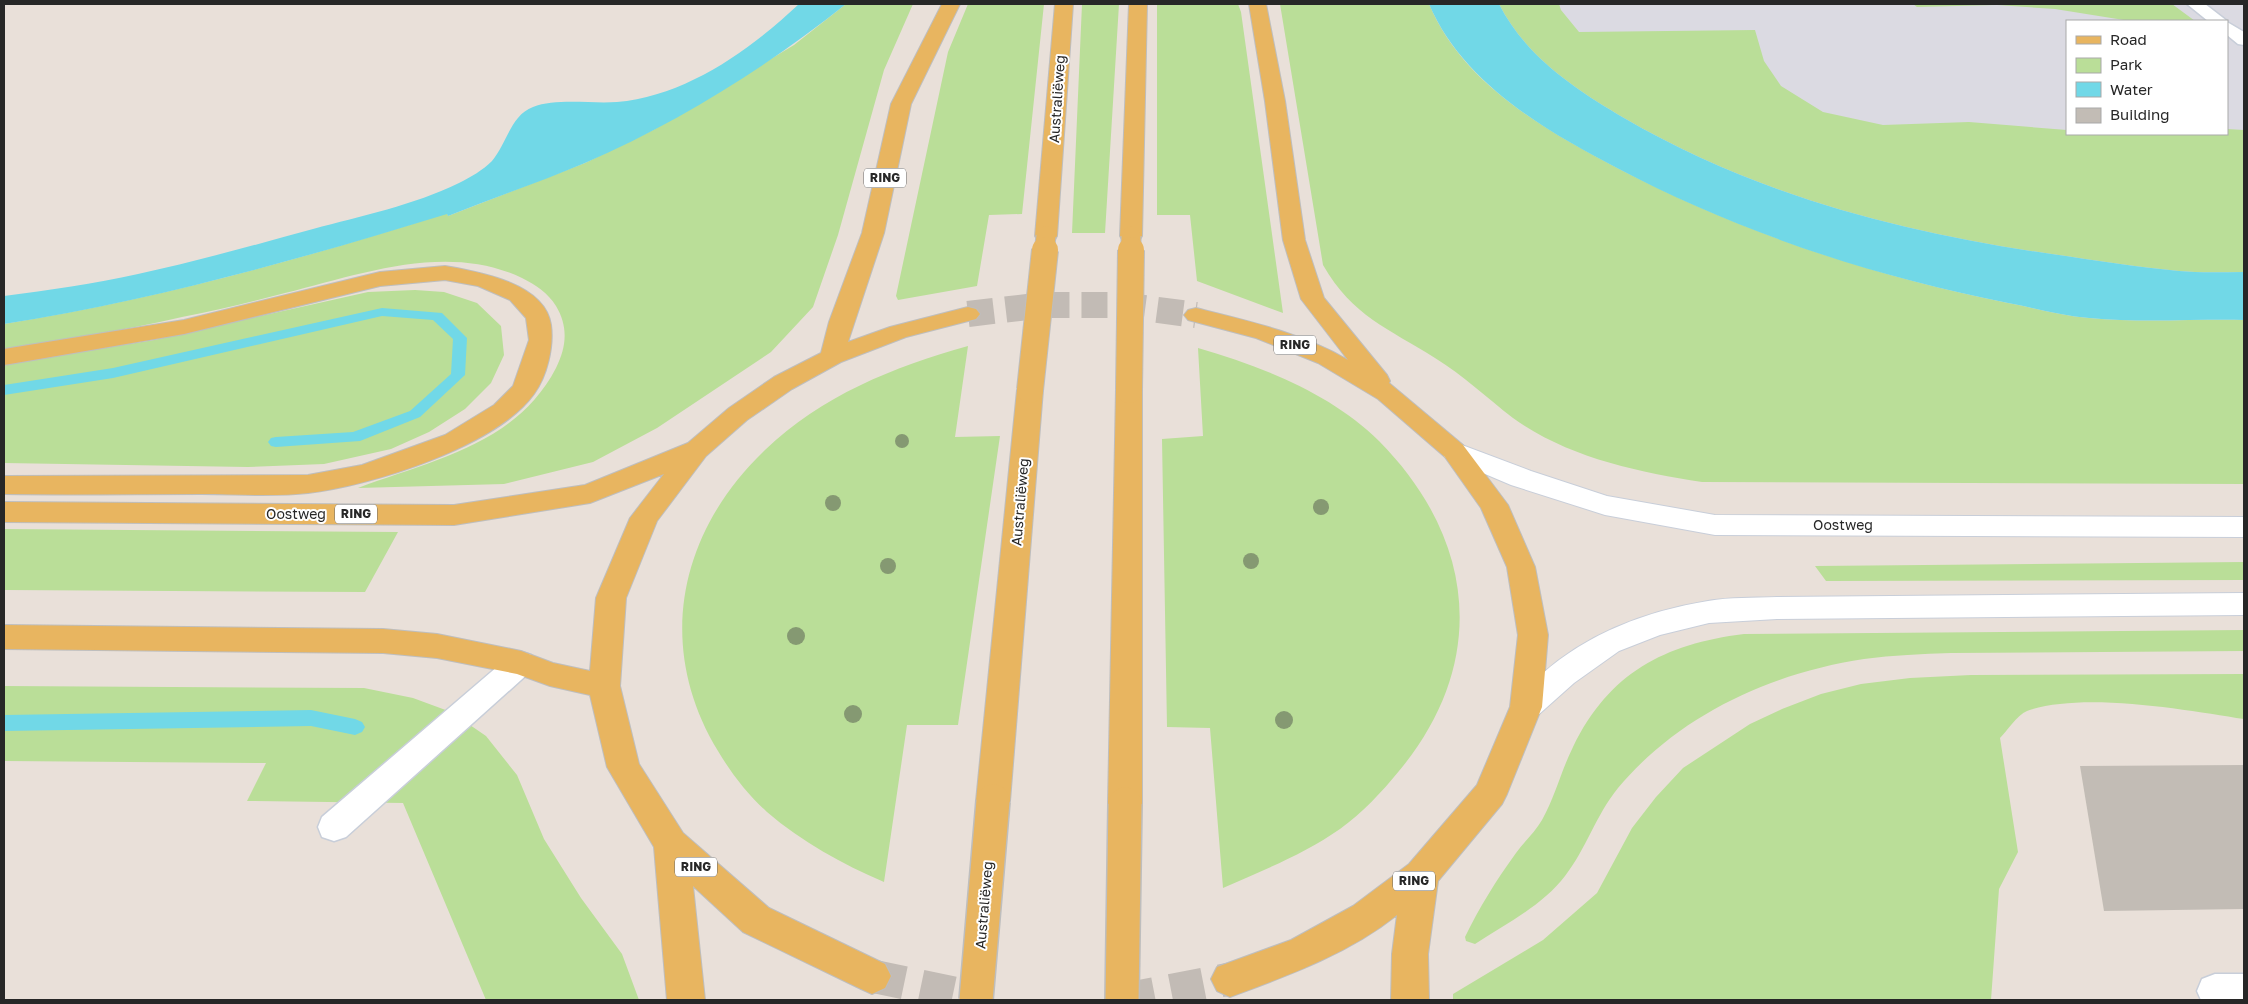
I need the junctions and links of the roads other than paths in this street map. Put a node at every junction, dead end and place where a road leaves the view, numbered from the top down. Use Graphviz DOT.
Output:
graph roads {
  1 [pos="952,4"];
  2 [pos="1064,4"];
  3 [pos="1138,4"];
  4 [pos="1257,4"];
  5 [pos="2195,4"];
  6 [pos="2217,20"];
  7 [pos="2228,28"];
  8 [pos="2244,40"];
  9 [pos="968,314"];
  10 [pos="1196,315"];
  11 [pos="4,357"];
  12 [pos="832,358"];
  13 [pos="1387,393"];
  14 [pos="697,450"];
  15 [pos="1454,451"];
  16 [pos="4,485"];
  17 [pos="4,512"];
  18 [pos="2244,527"];
  19 [pos="2244,604"];
  20 [pos="4,637"];
  21 [pos="521,663"];
  22 [pos="604,686"];
  23 [pos="1526,708"];
  24 [pos="334,827"];
  25 [pos="671,844"];
  26 [pos="1421,875"];
  27 [pos="872,976"];
  28 [pos="1230,979"];
  29 [pos="686,1000"];
  30 [pos="976,1000"];
  31 [pos="1122,1000"];
  32 [pos="1410,1000"];
  1 -- 12 [label="main road, RING"];
  2 -- 30 [label="main road, Australiëweg, bridge"];
  3 -- 31 [label="main road, bridge"];
  4 -- 13 [label="main road, RING"];
  5 -- 6 [label="lane"];
  7 -- 8 [label="lane"];
  9 -- 12 [label="main road, RING"];
  10 -- 13 [label="main road, RING"];
  11 -- 16 [label="main road"];
  12 -- 14 [label="main road, RING"];
  13 -- 15 [label="main road, RING"];
  14 -- 17 [label="main road, Oostweg / RING"];
  14 -- 22 [label="main road, RING"];
  15 -- 18 [label="main road, Oostweg"];
  15 -- 23 [label="main road, RING"];
  19 -- 23 [label="main road"];
  20 -- 21 [label="main road"];
  21 -- 22 [label="main road"];
  21 -- 24 [label="lane"];
  22 -- 25 [label="main road, RING"];
  23 -- 26 [label="main road, RING"];
  25 -- 27 [label="main road, RING"];
  25 -- 29 [label="main road"];
  26 -- 28 [label="main road, RING"];
  26 -- 32 [label="main road"];
}
